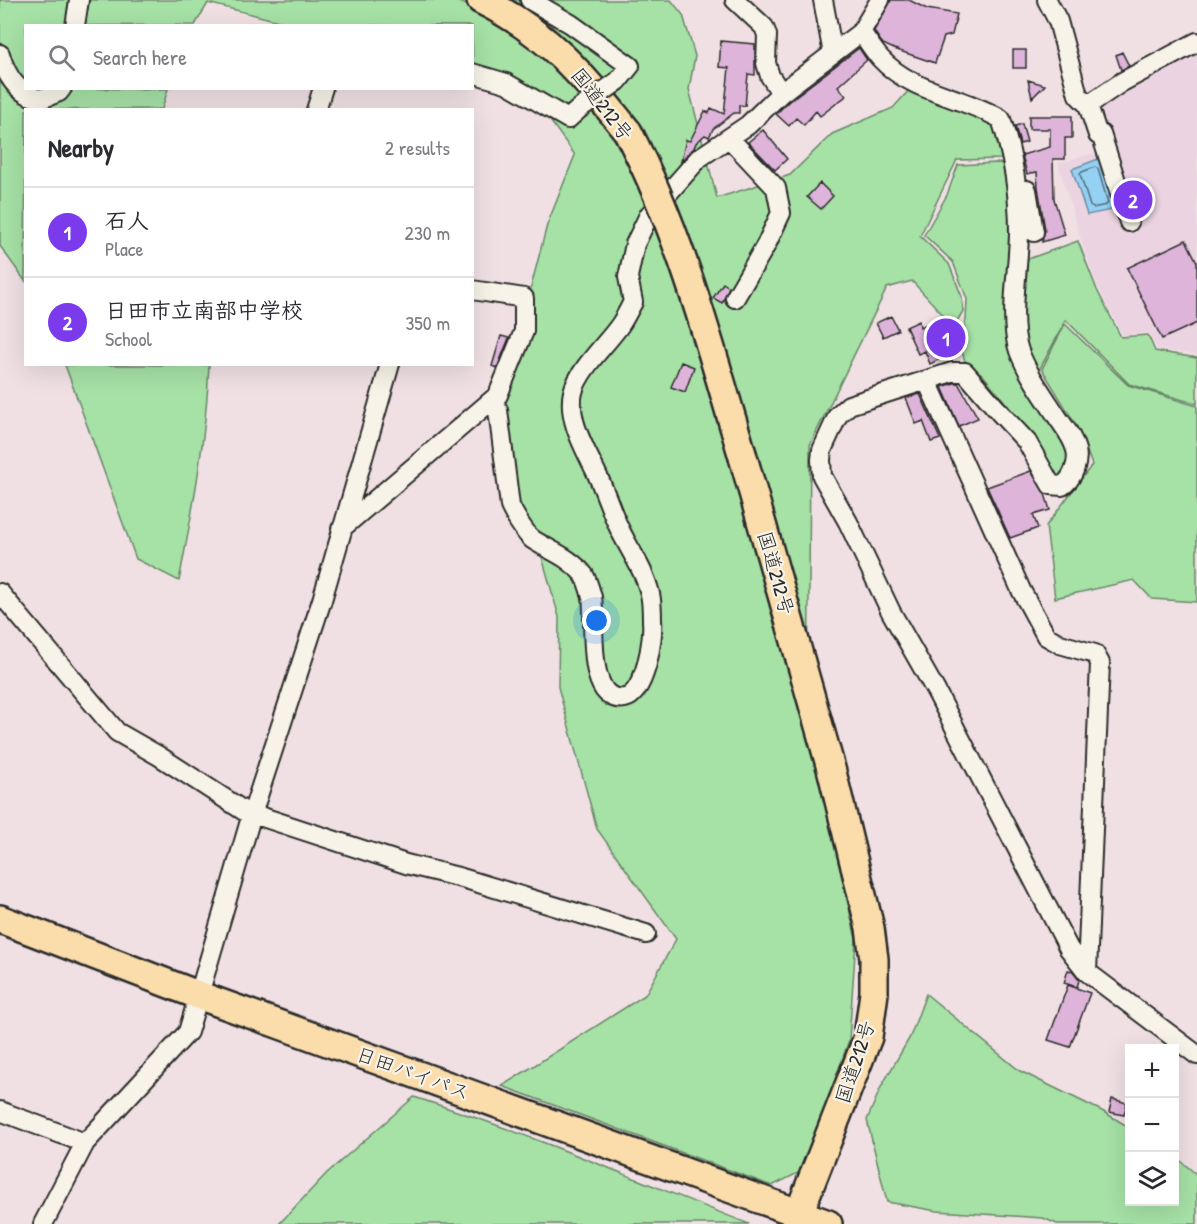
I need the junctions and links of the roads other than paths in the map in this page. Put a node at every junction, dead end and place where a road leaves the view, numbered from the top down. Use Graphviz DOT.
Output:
graph roads {
  1 [pos="79,0"];
  2 [pos="482,0"];
  3 [pos="530,0"];
  4 [pos="735,0"];
  5 [pos="823,0"];
  6 [pos="880,0"];
  7 [pos="1047,0"];
  8 [pos="75,24"];
  9 [pos="861,32"];
  10 [pos="1197,42"];
  11 [pos="0,54"];
  12 [pos="833,54"];
  13 [pos="474,74"];
  14 [pos="60,90"];
  15 [pos="322,90"];
  16 [pos="781,93"];
  17 [pos="1088,105"];
  18 [pos="317,108"];
  19 [pos="729,138"];
  20 [pos="1010,146"];
  21 [pos="1129,222"];
  22 [pos="1034,232"];
  23 [pos="474,290"];
  24 [pos="735,298"];
  25 [pos="389,366"];
  26 [pos="927,381"];
  27 [pos="493,400"];
  28 [pos="342,529"];
  29 [pos="0,593"];
  30 [pos="252,814"];
  31 [pos="0,919"];
  32 [pos="646,934"];
  33 [pos="1087,972"];
  34 [pos="198,995"];
  35 [pos="1197,1055"];
  36 [pos="0,1111"];
  37 [pos="85,1143"];
  38 [pos="799,1213"];
  39 [pos="43,1224"];
  40 [pos="828,1224"];
  1 -- 8 [label="street"];
  2 -- 38 [label="highway, 国道212号, bridge"];
  3 -- 13 [label="street, bridge"];
  4 -- 16 [label="street"];
  5 -- 12 [label="street"];
  6 -- 9 [label="street"];
  7 -- 17 [label="street"];
  9 -- 12 [label="street"];
  9 -- 20 [label="street"];
  10 -- 17 [label="street"];
  11 -- 14 [label="street"];
  12 -- 16 [label="street"];
  15 -- 18 [label="street"];
  16 -- 19 [label="street"];
  17 -- 21 [label="street"];
  19 -- 24 [label="street"];
  19 -- 27 [label="street"];
  20 -- 22 [label="street"];
  20 -- 26 [label="street"];
  23 -- 27 [label="street"];
  25 -- 28 [label="street"];
  26 -- 33 [label="street"];
  26 -- 33 [label="street"];
  27 -- 28 [label="street"];
  28 -- 30 [label="street"];
  29 -- 30 [label="street"];
  30 -- 32 [label="street"];
  30 -- 34 [label="street"];
  31 -- 34 [label="highway, 日田バイパス"];
  33 -- 35 [label="street"];
  34 -- 37 [label="street"];
  34 -- 38 [label="highway, 日田バイパス"];
  36 -- 37 [label="street"];
  37 -- 39 [label="street"];
  38 -- 40 [label="highway, 日田バイパス"];
}
